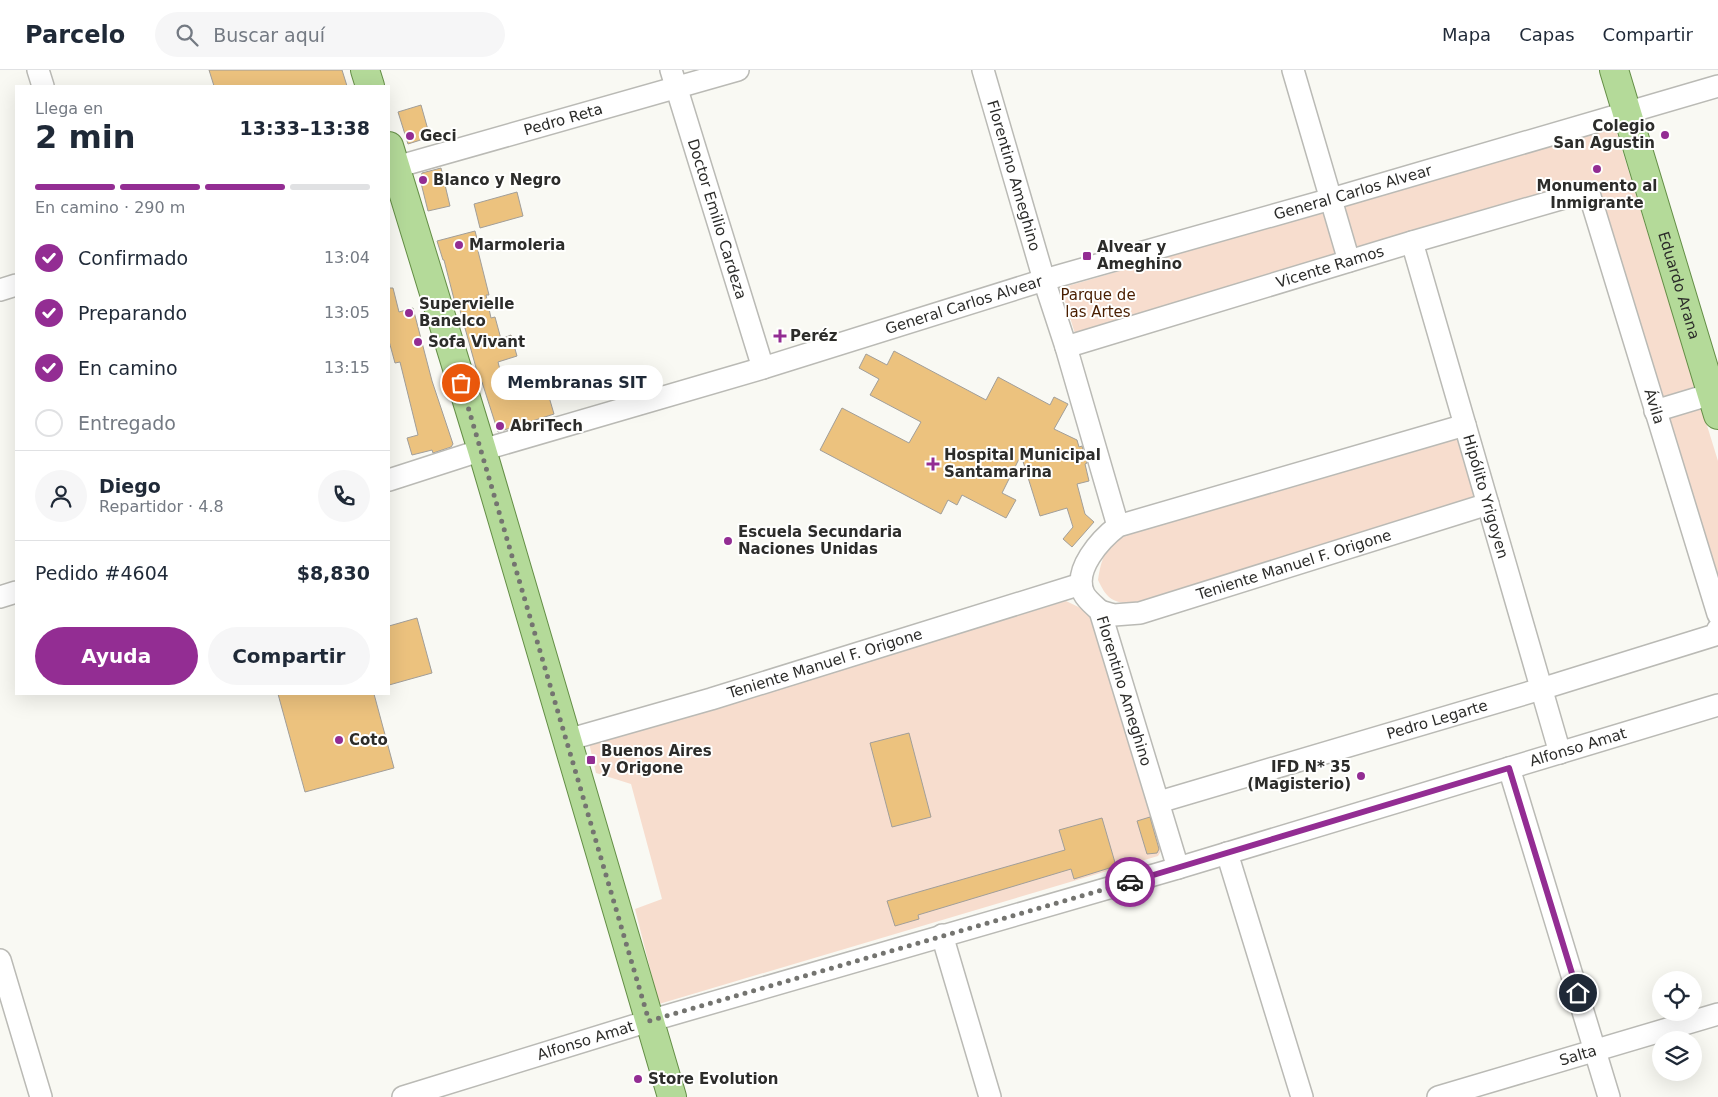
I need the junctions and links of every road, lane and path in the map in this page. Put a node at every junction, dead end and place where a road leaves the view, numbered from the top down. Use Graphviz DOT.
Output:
graph roads {
  1 [pos="38,70"];
  2 [pos="365,70"];
  3 [pos="738,70"];
  4 [pos="983,70"];
  5 [pos="1293,70"];
  6 [pos="1614,70"];
  7 [pos="674,79"];
  8 [pos="43,85"];
  9 [pos="370,85"];
  10 [pos="1718,86"];
  11 [pos="1627,113"];
  12 [pos="391,161"];
  13 [pos="1331,199"];
  14 [pos="1592,199"];
  15 [pos="1412,242"];
  16 [pos="1349,261"];
  17 [pos="1044,280"];
  18 [pos="15,285"];
  19 [pos="0,290"];
  20 [pos="1066,347"];
  21 [pos="763,368"];
  22 [pos="1716,400"];
  23 [pos="1655,411"];
  24 [pos="1464,425"];
  25 [pos="482,450"];
  26 [pos="390,480"];
  27 [pos="1488,504"];
  28 [pos="1118,526"];
  29 [pos="1081,584"];
  30 [pos="15,592"];
  31 [pos="0,596"];
  32 [pos="1100,611"];
  33 [pos="1717,626"];
  34 [pos="1541,689"];
  35 [pos="1718,705"];
  36 [pos="567,740"];
  37 [pos="1560,752"];
  38 [pos="1509,768"];
  39 [pos="1159,802"];
  40 [pos="1226,853"];
  41 [pos="1178,868"];
  42 [pos="942,935"];
  43 [pos="0,960"];
  44 [pos="1718,1014"];
  45 [pos="649,1021"];
  46 [pos="1595,1049"];
  47 [pos="41,1097"];
  48 [pos="403,1097"];
  49 [pos="672,1097"];
  50 [pos="990,1097"];
  51 [pos="1302,1097"];
  52 [pos="1438,1097"];
  53 [pos="1609,1097"];
  1 -- 8 [label="street"];
  2 -- 9 [label="main road"];
  3 -- 7 [label="street, Pedro Reta"];
  4 -- 17 [label="street, Florentino Ameghino"];
  5 -- 13 [label="street"];
  6 -- 11 [label="main road, Eduardo Arana"];
  7 -- 12 [label="street, Pedro Reta"];
  7 -- 21 [label="street, Doctor Emilio Cardeza"];
  10 -- 11 [label="street, General Carlos Alvear"];
  11 -- 13 [label="street, General Carlos Alvear"];
  11 -- 22 [label="main road, Eduardo Arana"];
  12 -- 25 [label="main road"];
  13 -- 16 [label="street"];
  13 -- 17 [label="street, General Carlos Alvear"];
  14 -- 15 [label="street, Vicente Ramos"];
  14 -- 23 [label="street, Ávila"];
  15 -- 16 [label="street, Vicente Ramos"];
  15 -- 24 [label="street, Hipólito Yrigoyen"];
  16 -- 20 [label="street, Vicente Ramos"];
  17 -- 20 [label="street, Florentino Ameghino"];
  17 -- 21 [label="street, General Carlos Alvear"];
  18 -- 19 [label="street"];
  20 -- 28 [label="street, Florentino Ameghino"];
  21 -- 25 [label="street, General Carlos Alvear"];
  22 -- 23 [label="street"];
  23 -- 33 [label="street, Ávila"];
  24 -- 27 [label="street, Hipólito Yrigoyen"];
  24 -- 28 [label="street"];
  25 -- 26 [label="street, General Carlos Alvear"];
  25 -- 36 [label="main road"];
  27 -- 32 [label="street, Teniente Manuel F. Origone"];
  27 -- 34 [label="street, Hipólito Yrigoyen"];
  28 -- 29 [label="street"];
  29 -- 32 [label="street, Florentino Ameghino"];
  29 -- 36 [label="street, Teniente Manuel F. Origone"];
  30 -- 31 [label="street"];
  32 -- 39 [label="street, Florentino Ameghino"];
  33 -- 34 [label="street, Pedro Legarte"];
  34 -- 37 [label="street, Hipólito Yrigoyen"];
  34 -- 39 [label="street, Pedro Legarte"];
  35 -- 37 [label="street, Alfonso Amat"];
  36 -- 45 [label="main road"];
  37 -- 38 [label="street, Alfonso Amat"];
  38 -- 40 [label="street, Alfonso Amat"];
  38 -- 46 [label="street"];
  39 -- 41 [label="street, Florentino Ameghino"];
  40 -- 41 [label="street, Alfonso Amat"];
  40 -- 51 [label="street"];
  41 -- 42 [label="street, Alfonso Amat"];
  42 -- 45 [label="street, Alfonso Amat"];
  42 -- 50 [label="street"];
  43 -- 47 [label="street"];
  44 -- 46 [label="street, Salta"];
  45 -- 48 [label="street, Alfonso Amat"];
  45 -- 49 [label="main road"];
  46 -- 52 [label="street, Salta"];
  46 -- 53 [label="street"];
}
